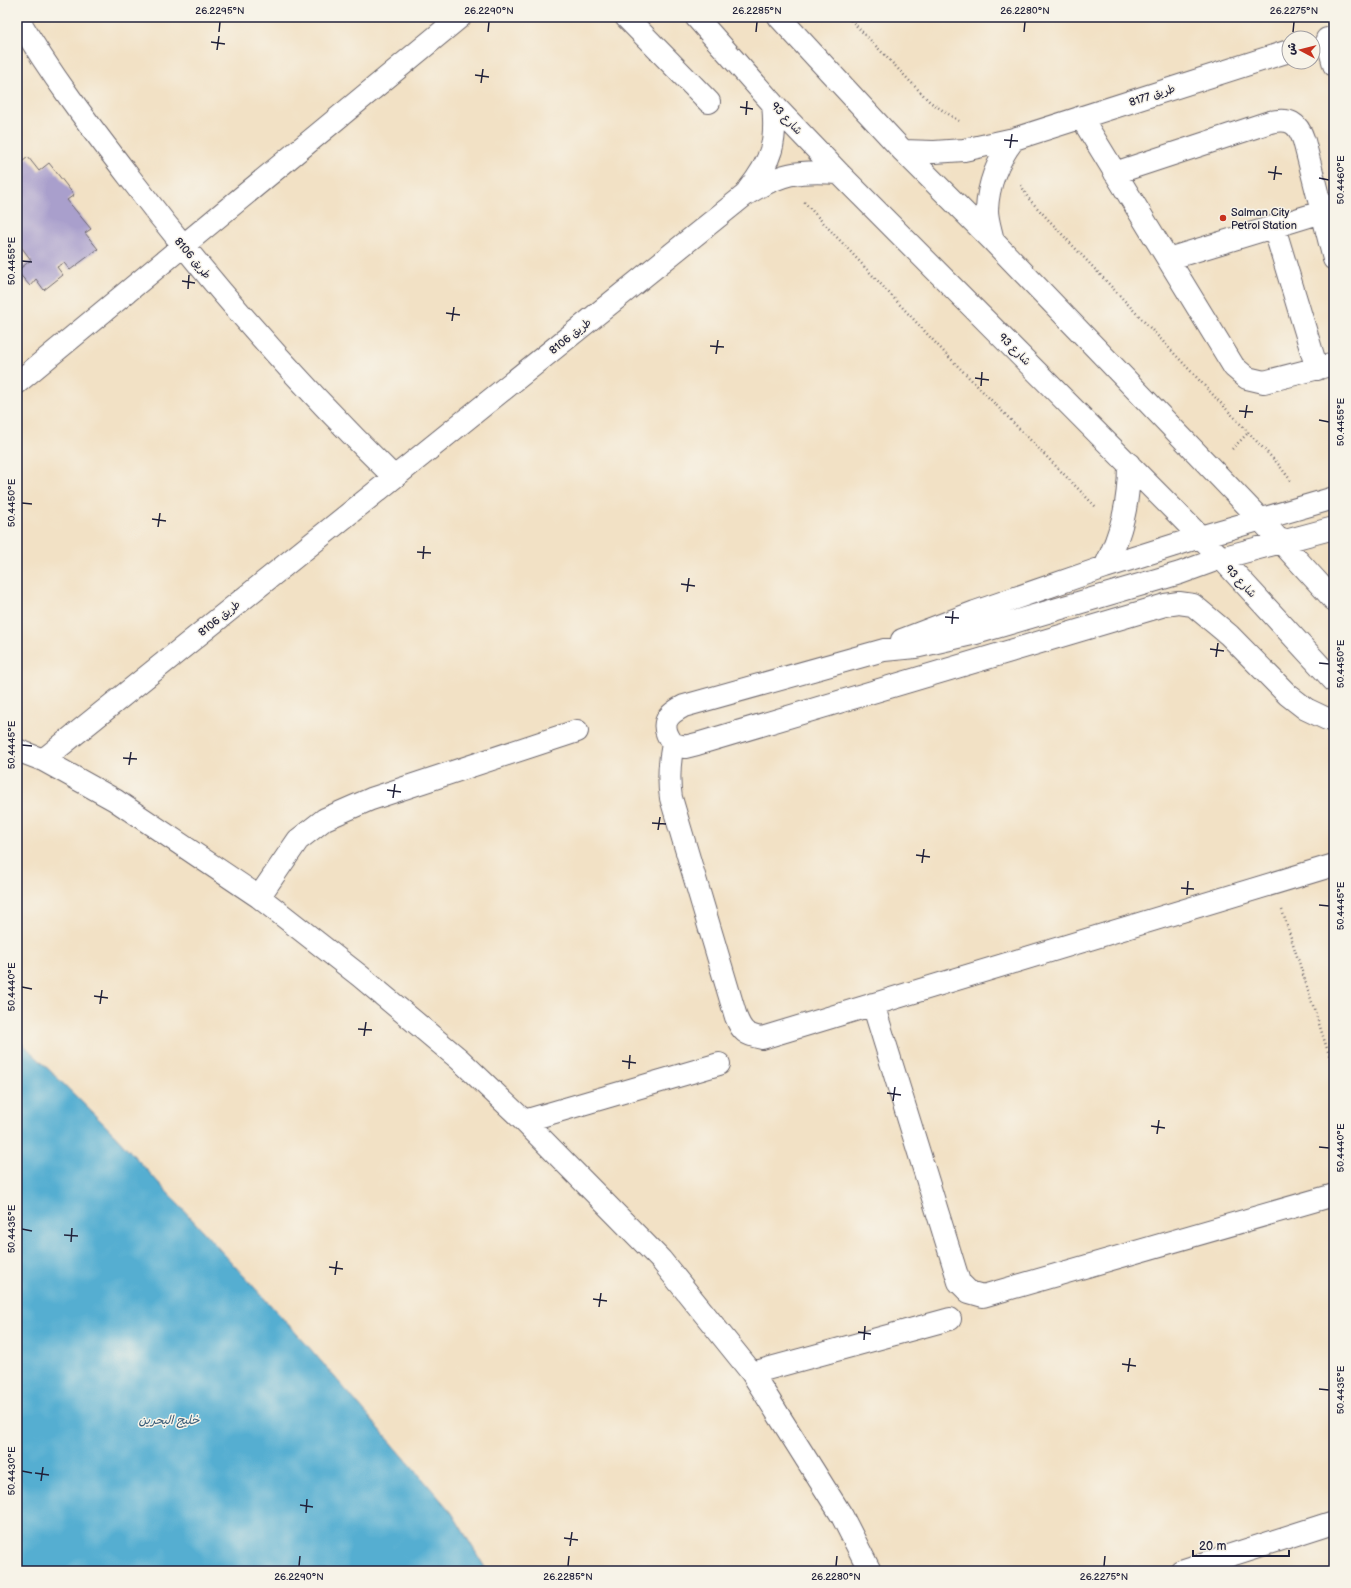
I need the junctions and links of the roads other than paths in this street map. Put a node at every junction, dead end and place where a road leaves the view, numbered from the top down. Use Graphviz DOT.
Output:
graph roads {
  1 [pos="17,17"];
  2 [pos="460,17"];
  3 [pos="626,17"];
  4 [pos="696,17"];
  5 [pos="779,17"];
  6 [pos="1325,40"];
  7 [pos="1281,54"];
  8 [pos="1334,65"];
  9 [pos="709,102"];
  10 [pos="773,104"];
  11 [pos="1082,117"];
  12 [pos="1004,146"];
  13 [pos="903,151"];
  14 [pos="839,173"];
  15 [pos="1115,173"];
  16 [pos="745,195"];
  17 [pos="1322,212"];
  18 [pos="1274,227"];
  19 [pos="993,240"];
  20 [pos="183,246"];
  21 [pos="1168,259"];
  22 [pos="1334,259"];
  23 [pos="1325,367"];
  24 [pos="17,383"];
  25 [pos="1129,464"];
  26 [pos="394,477"];
  27 [pos="1334,498"];
  28 [pos="1260,519"];
  29 [pos="1334,528"];
  30 [pos="1200,537"];
  31 [pos="1280,542"];
  32 [pos="1221,558"];
  33 [pos="1104,567"];
  34 [pos="1334,600"];
  35 [pos="884,650"];
  36 [pos="1334,681"];
  37 [pos="1334,720"];
  38 [pos="577,731"];
  39 [pos="673,744"];
  40 [pos="17,750"];
  41 [pos="43,760"];
  42 [pos="1334,865"];
  43 [pos="259,897"];
  44 [pos="873,1004"];
  45 [pos="719,1064"];
  46 [pos="524,1121"];
  47 [pos="1334,1195"];
  48 [pos="950,1319"];
  49 [pos="752,1373"];
  50 [pos="1334,1522"];
  51 [pos="870,1571"];
  52 [pos="1181,1571"];
  1 -- 20 [label="street, طريق 8106"];
  2 -- 20 [label="street"];
  3 -- 9 [label="street"];
  4 -- 10 [label="street, شارع 93"];
  5 -- 13 [label="street"];
  6 -- 8 [label="street"];
  7 -- 11 [label="street, طريق 8177"];
  10 -- 14 [label="street, شارع 93"];
  10 -- 16 [label="street, طريق 8106"];
  11 -- 12 [label="street, طريق 8177"];
  11 -- 15 [label="street"];
  12 -- 13 [label="street, طريق 8177"];
  12 -- 19 [label="street"];
  13 -- 19 [label="street"];
  14 -- 16 [label="street, طريق 8106"];
  14 -- 25 [label="street, شارع 93"];
  15 -- 17 [label="street"];
  15 -- 21 [label="street"];
  16 -- 26 [label="street, طريق 8106"];
  17 -- 18 [label="street"];
  17 -- 22 [label="street"];
  18 -- 21 [label="street"];
  18 -- 23 [label="street"];
  19 -- 28 [label="street"];
  20 -- 24 [label="street"];
  20 -- 26 [label="street, طريق 8106"];
  21 -- 23 [label="street"];
  25 -- 30 [label="street, شارع 93"];
  25 -- 33 [label="street"];
  26 -- 41 [label="street, طريق 8106"];
  27 -- 28 [label="street"];
  28 -- 30 [label="street"];
  28 -- 31 [label="street"];
  29 -- 31 [label="street"];
  30 -- 32 [label="street, شارع 93"];
  30 -- 33 [label="street"];
  31 -- 32 [label="street"];
  31 -- 34 [label="street"];
  32 -- 35 [label="street"];
  32 -- 36 [label="street, شارع 93"];
  33 -- 35 [label="street"];
  35 -- 39 [label="street"];
  37 -- 39 [label="street"];
  38 -- 43 [label="street"];
  39 -- 44 [label="street"];
  40 -- 41 [label="street"];
  41 -- 43 [label="street"];
  42 -- 44 [label="street"];
  43 -- 46 [label="street"];
  44 -- 47 [label="street"];
  45 -- 46 [label="street"];
  46 -- 49 [label="street"];
  48 -- 49 [label="street"];
  49 -- 51 [label="street"];
  50 -- 52 [label="street"];
}
